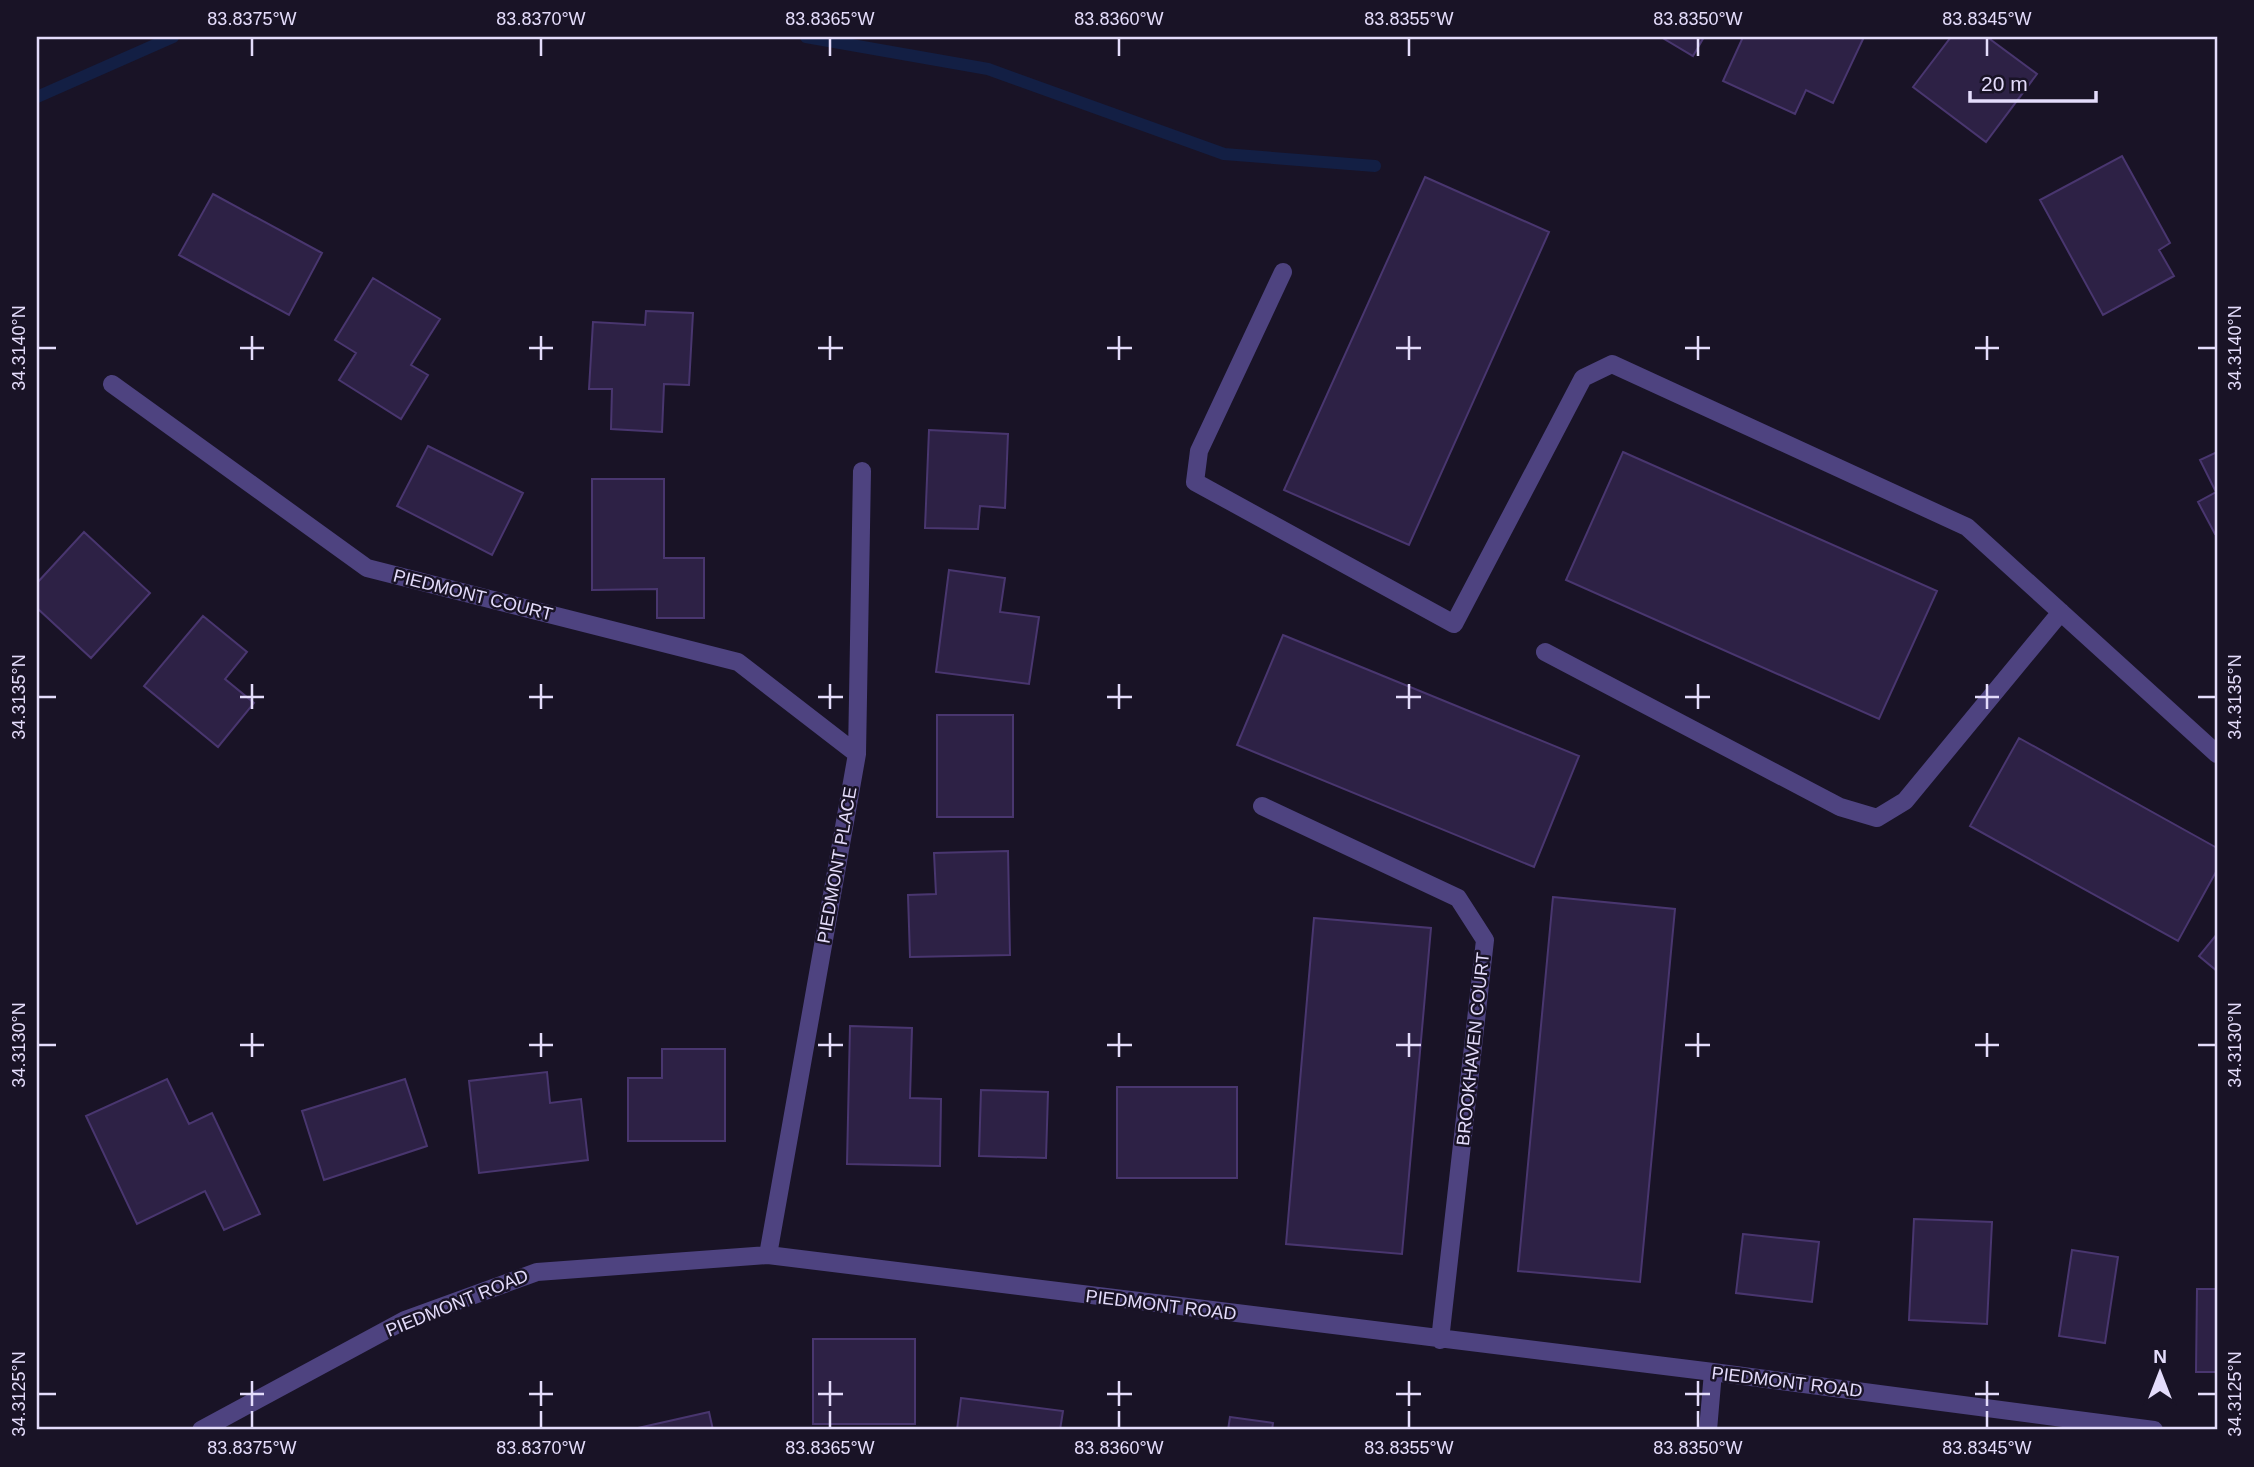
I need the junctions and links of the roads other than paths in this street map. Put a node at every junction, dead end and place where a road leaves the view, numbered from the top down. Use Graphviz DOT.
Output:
graph roads {
  1 [pos="1283,272"];
  2 [pos="112,384"];
  3 [pos="862,471"];
  4 [pos="2061,612"];
  5 [pos="1545,652"];
  6 [pos="857,754"];
  7 [pos="2217,754"];
  8 [pos="1262,806"];
  9 [pos="768,1255"];
  10 [pos="1440,1340"];
  11 [pos="1713,1372"];
  12 [pos="201,1430"];
  13 [pos="1708,1430"];
  14 [pos="2154,1430"];
  1 -- 4 [label="street"];
  2 -- 6 [label="street, PIEDMONT COURT"];
  3 -- 6 [label="street, PIEDMONT PLACE"];
  4 -- 5 [label="street"];
  4 -- 7 [label="street"];
  6 -- 9 [label="street, PIEDMONT PLACE"];
  8 -- 10 [label="street, BROOKHAVEN COURT"];
  9 -- 10 [label="street, PIEDMONT ROAD"];
  9 -- 12 [label="street, PIEDMONT ROAD"];
  10 -- 11 [label="street, PIEDMONT ROAD"];
  11 -- 13 [label="street"];
  11 -- 14 [label="street, PIEDMONT ROAD"];
}
